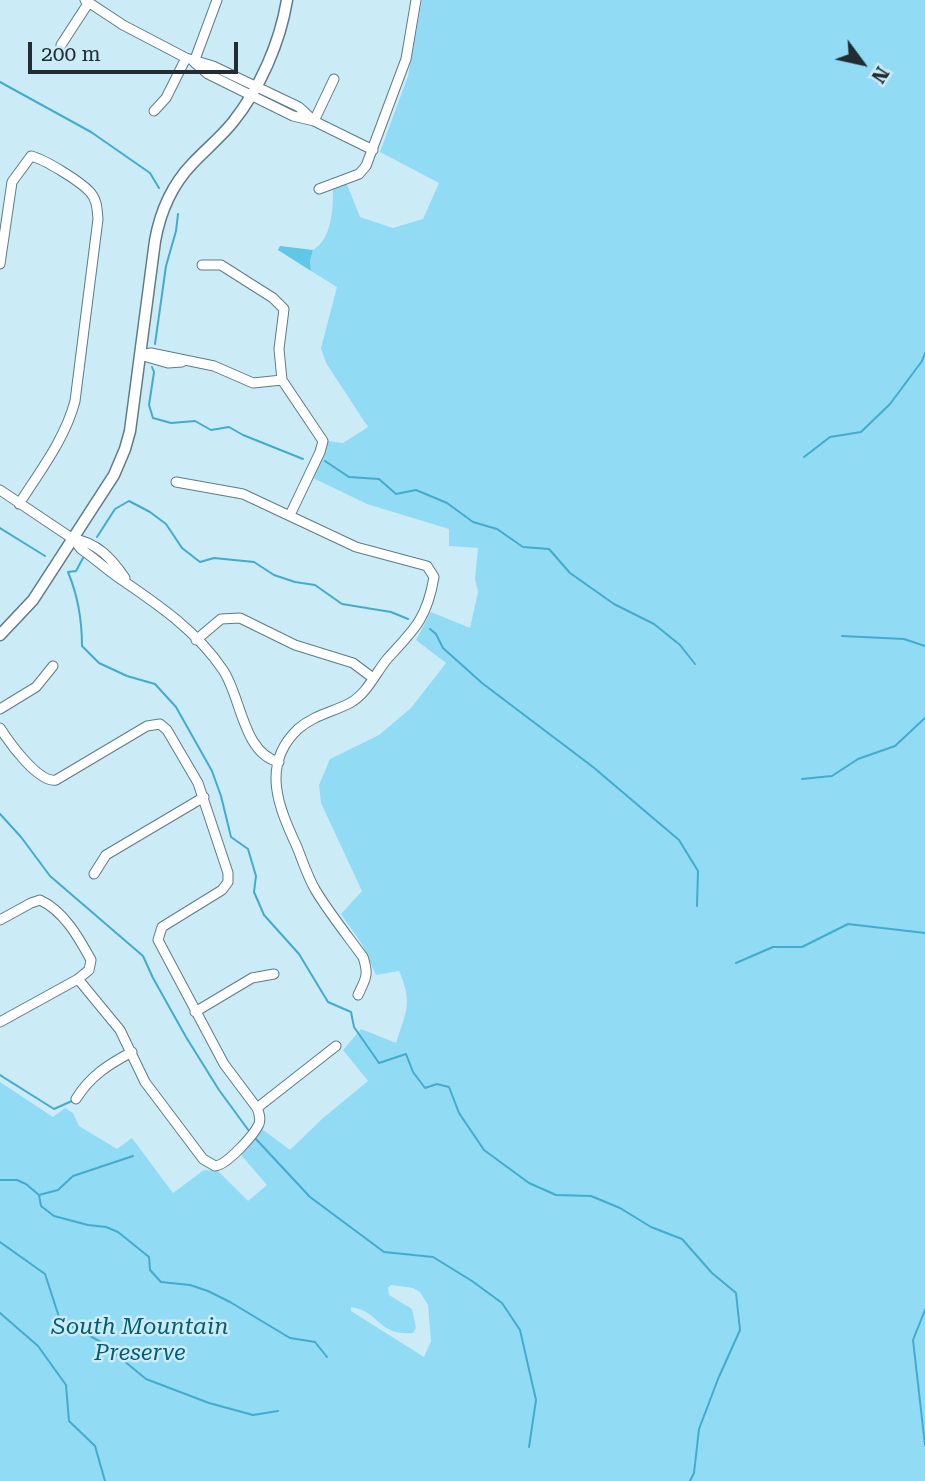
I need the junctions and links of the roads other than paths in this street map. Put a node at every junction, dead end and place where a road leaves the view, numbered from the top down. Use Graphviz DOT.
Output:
graph roads {
  1 [pos="217,0"];
  2 [pos="287,0"];
  3 [pos="416,0"];
  4 [pos="87,1"];
  5 [pos="61,46"];
  6 [pos="190,60"];
  7 [pos="334,79"];
  8 [pos="253,90"];
  9 [pos="285,100"];
  10 [pos="280,110"];
  11 [pos="154,111"];
  12 [pos="314,121"];
  13 [pos="373,150"];
  14 [pos="319,189"];
  15 [pos="2,241"];
  16 [pos="0,264"];
  17 [pos="202,265"];
  18 [pos="140,355"];
  19 [pos="282,380"];
  20 [pos="176,482"];
  21 [pos="0,489"];
  22 [pos="19,503"];
  23 [pos="290,515"];
  24 [pos="73,539"];
  25 [pos="0,635"];
  26 [pos="196,640"];
  27 [pos="53,666"];
  28 [pos="373,678"];
  29 [pos="0,709"];
  30 [pos="0,727"];
  31 [pos="279,762"];
  32 [pos="204,797"];
  33 [pos="94,874"];
  34 [pos="0,920"];
  35 [pos="274,974"];
  36 [pos="78,979"];
  37 [pos="358,995"];
  38 [pos="195,1012"];
  39 [pos="0,1022"];
  40 [pos="337,1046"];
  41 [pos="132,1052"];
  42 [pos="76,1098"];
  43 [pos="257,1108"];
  1 -- 6 [label="street"];
  2 -- 8 [label="street"];
  3 -- 13 [label="street"];
  4 -- 5 [label="street"];
  4 -- 6 [label="street"];
  6 -- 8 [label="street"];
  6 -- 11 [label="street"];
  7 -- 12 [label="street"];
  8 -- 9 [label="street"];
  8 -- 10 [label="street"];
  8 -- 18 [label="street"];
  9 -- 10 [label="street"];
  9 -- 12 [label="street"];
  10 -- 12 [label="street"];
  12 -- 13 [label="street"];
  13 -- 14 [label="street"];
  15 -- 16 [label="street"];
  15 -- 22 [label="street"];
  17 -- 19 [label="street"];
  18 -- 19 [label="street"];
  18 -- 24 [label="street"];
  19 -- 23 [label="street"];
  20 -- 23 [label="street"];
  21 -- 22 [label="street"];
  22 -- 24 [label="street"];
  23 -- 28 [label="street"];
  24 -- 25 [label="street"];
  24 -- 26 [label="street"];
  26 -- 28 [label="street"];
  26 -- 31 [label="street"];
  27 -- 29 [label="street"];
  28 -- 31 [label="street"];
  30 -- 32 [label="street"];
  31 -- 37 [label="street"];
  32 -- 33 [label="street"];
  32 -- 38 [label="street"];
  34 -- 36 [label="street"];
  35 -- 38 [label="street"];
  36 -- 39 [label="street"];
  36 -- 41 [label="street"];
  38 -- 43 [label="street"];
  40 -- 43 [label="street"];
  41 -- 42 [label="street"];
  41 -- 43 [label="street"];
}
